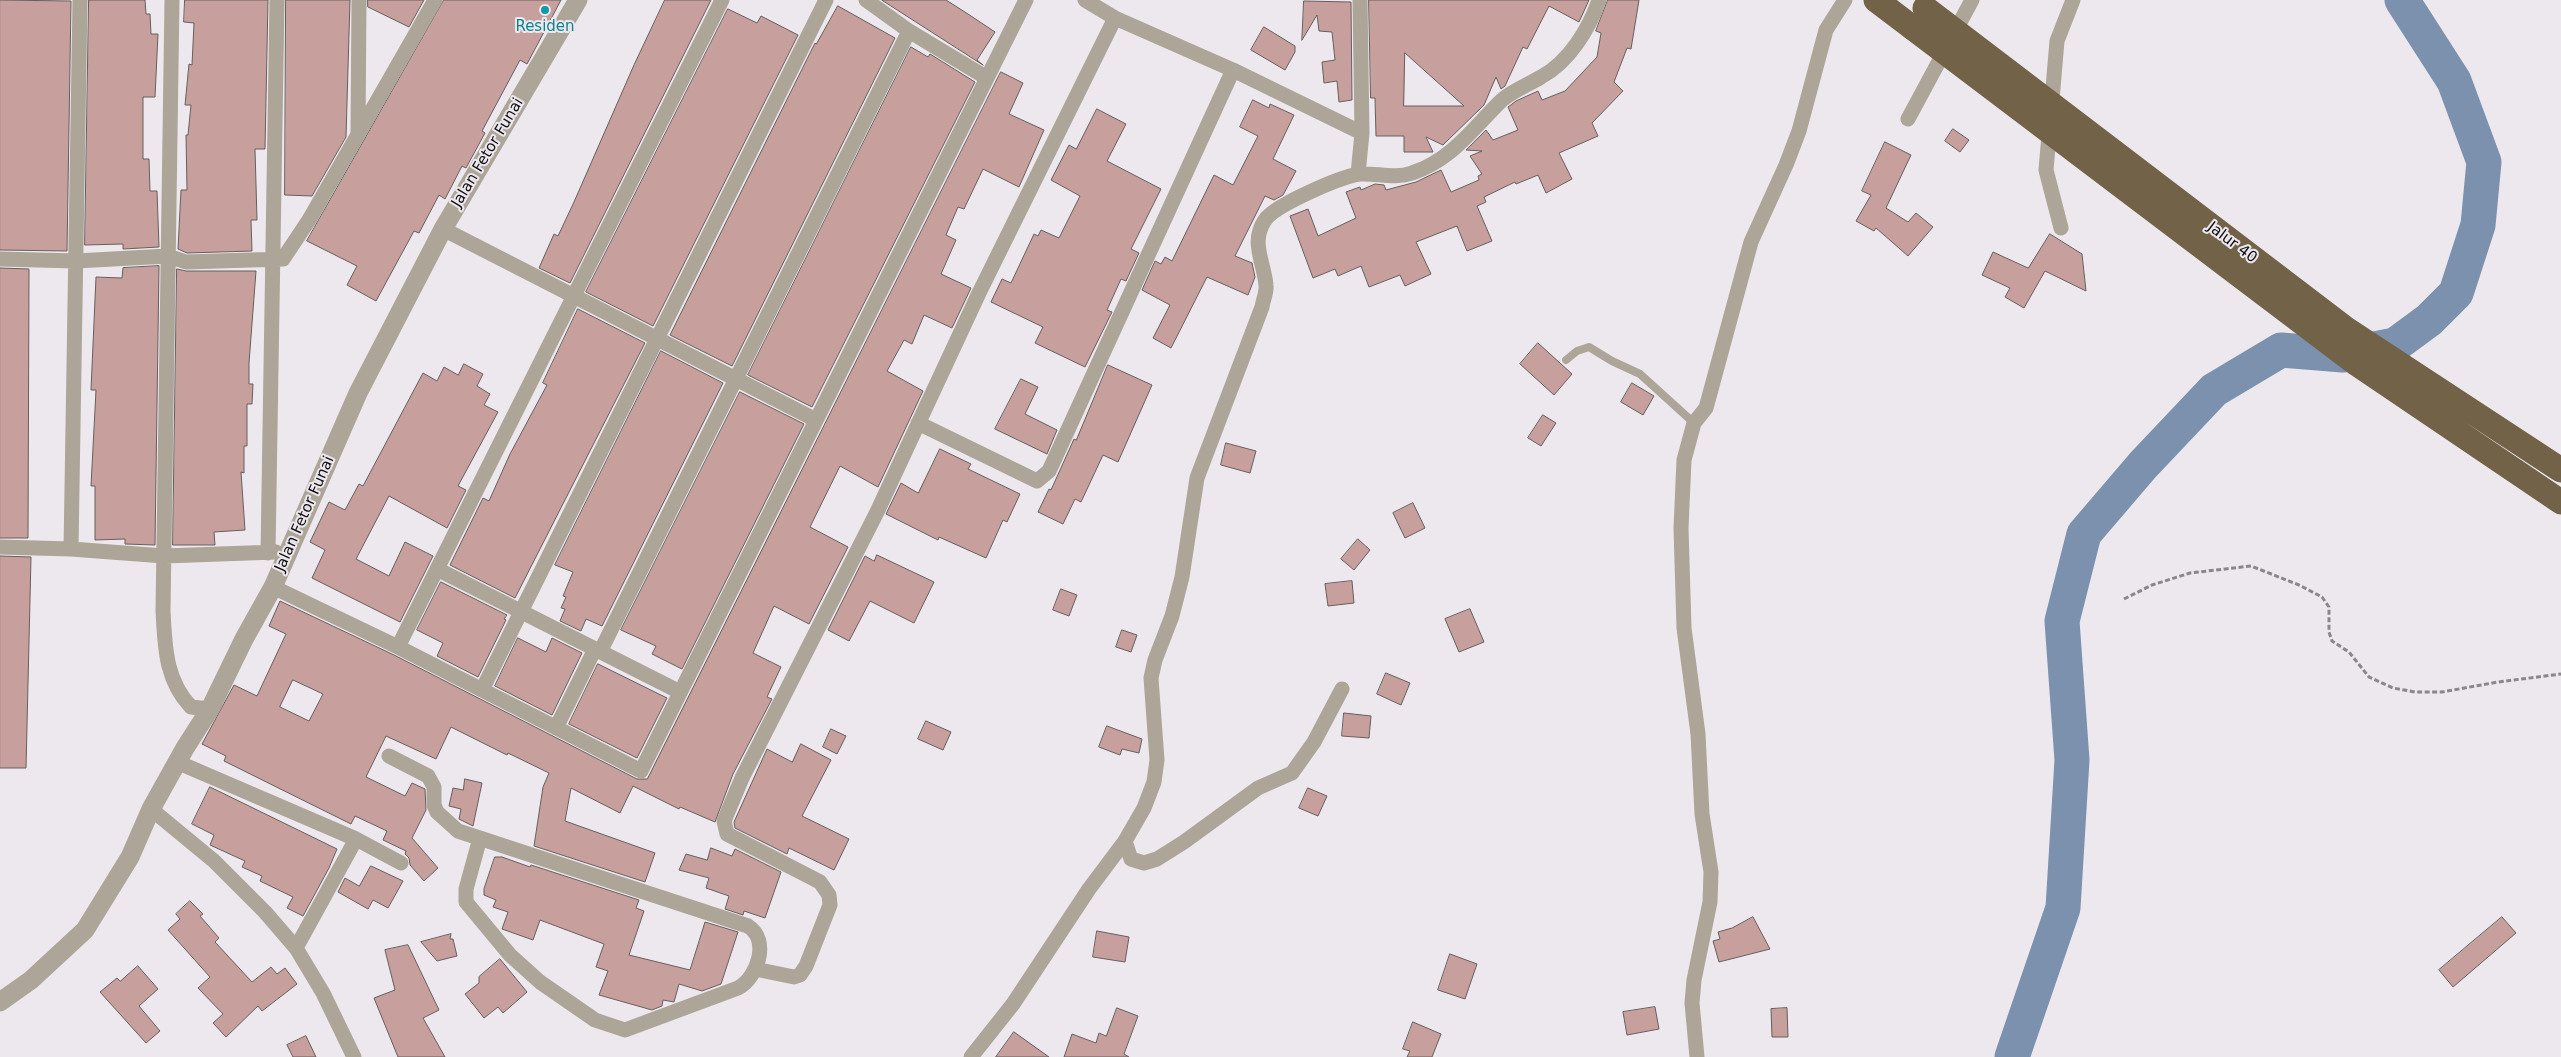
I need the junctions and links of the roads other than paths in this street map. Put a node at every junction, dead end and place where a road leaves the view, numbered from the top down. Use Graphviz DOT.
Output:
graph roads {
  1 [pos="80,0"];
  2 [pos="172,0"];
  3 [pos="276,0"];
  4 [pos="359,0"];
  5 [pos="436,0"];
  6 [pos="578,0"];
  7 [pos="722,0"];
  8 [pos="826,0"];
  9 [pos="866,0"];
  10 [pos="1026,0"];
  11 [pos="1085,0"];
  12 [pos="1360,0"];
  13 [pos="1599,0"];
  14 [pos="1845,0"];
  15 [pos="1876,0"];
  16 [pos="1972,0"];
  17 [pos="2073,0"];
  18 [pos="1918,12"];
  19 [pos="1115,18"];
  20 [pos="909,31"];
  21 [pos="1234,70"];
  22 [pos="987,78"];
  23 [pos="1908,119"];
  24 [pos="1362,133"];
  25 [pos="358,134"];
  26 [pos="1358,174"];
  27 [pos="2061,228"];
  28 [pos="443,229"];
  29 [pos="168,256"];
  30 [pos="0,259"];
  31 [pos="273,259"];
  32 [pos="76,261"];
  33 [pos="574,296"];
  34 [pos="658,339"];
  35 [pos="1566,360"];
  36 [pos="736,379"];
  37 [pos="816,420"];
  38 [pos="918,423"];
  39 [pos="1694,423"];
  40 [pos="2561,470"];
  41 [pos="2561,502"];
  42 [pos="0,547"];
  43 [pos="71,549"];
  44 [pos="290,551"];
  45 [pos="268,553"];
  46 [pos="164,556"];
  47 [pos="437,569"];
  48 [pos="273,587"];
  49 [pos="521,612"];
  50 [pos="398,647"];
  51 [pos="597,651"];
  52 [pos="1342,689"];
  53 [pos="482,690"];
  54 [pos="680,692"];
  55 [pos="210,709"];
  56 [pos="556,728"];
  57 [pos="389,756"];
  58 [pos="178,762"];
  59 [pos="152,809"];
  60 [pos="480,838"];
  61 [pos="356,839"];
  62 [pos="1125,841"];
  63 [pos="401,863"];
  64 [pos="296,948"];
  65 [pos="755,969"];
  66 [pos="0,1002"];
  67 [pos="354,1057"];
  68 [pos="971,1057"];
  69 [pos="1697,1057"];
  1 -- 32 [label="street"];
  2 -- 29 [label="street"];
  3 -- 31 [label="street"];
  4 -- 25 [label="street"];
  5 -- 25 [label="street"];
  6 -- 28 [label="street, Jalan Fetor Funai"];
  7 -- 33 [label="street"];
  8 -- 34 [label="street"];
  9 -- 20 [label="street"];
  10 -- 22 [label="street"];
  11 -- 19 [label="street"];
  12 -- 24 [label="street"];
  13 -- 26 [label="street"];
  14 -- 39 [label="street"];
  15 -- 18 [label="highway, Jalur 40"];
  16 -- 23 [label="street"];
  17 -- 27 [label="street"];
  18 -- 40 [label="highway, Jalur 40, bridge"];
  18 -- 41 [label="highway, bridge"];
  19 -- 21 [label="street"];
  19 -- 38 [label="street"];
  20 -- 22 [label="street"];
  20 -- 36 [label="street"];
  21 -- 24 [label="street"];
  21 -- 38 [label="street"];
  22 -- 37 [label="street"];
  24 -- 26 [label="street"];
  25 -- 31 [label="street"];
  26 -- 62 [label="street"];
  28 -- 33 [label="street"];
  28 -- 44 [label="street, Jalan Fetor Funai"];
  29 -- 31 [label="street"];
  29 -- 32 [label="street"];
  29 -- 46 [label="street"];
  30 -- 32 [label="street"];
  31 -- 45 [label="street"];
  32 -- 43 [label="street"];
  33 -- 34 [label="street"];
  33 -- 47 [label="street"];
  34 -- 36 [label="street"];
  34 -- 49 [label="street"];
  35 -- 39 [label="lane"];
  36 -- 37 [label="street"];
  36 -- 51 [label="street"];
  37 -- 54 [label="street"];
  38 -- 65 [label="street"];
  39 -- 69 [label="street"];
  42 -- 43 [label="street"];
  43 -- 46 [label="street"];
  44 -- 45 [label="street"];
  44 -- 48 [label="street, Jalan Fetor Funai"];
  45 -- 46 [label="street"];
  46 -- 55 [label="street"];
  47 -- 49 [label="street"];
  47 -- 50 [label="street"];
  48 -- 50 [label="street"];
  48 -- 55 [label="street, Jalan Fetor Funai"];
  49 -- 51 [label="street"];
  49 -- 53 [label="street"];
  50 -- 53 [label="street"];
  51 -- 54 [label="street"];
  51 -- 56 [label="street"];
  52 -- 62 [label="street"];
  53 -- 56 [label="street"];
  54 -- 56 [label="street"];
  55 -- 58 [label="street, Jalan Fetor Funai"];
  57 -- 60 [label="street"];
  58 -- 59 [label="street, Jalan Fetor Funai"];
  58 -- 61 [label="street"];
  59 -- 64 [label="street"];
  59 -- 66 [label="street, Jalan Fetor Funai"];
  60 -- 65 [label="street"];
  60 -- 65 [label="street"];
  61 -- 63 [label="street"];
  61 -- 64 [label="street"];
  62 -- 68 [label="street"];
  64 -- 67 [label="street"];
}
